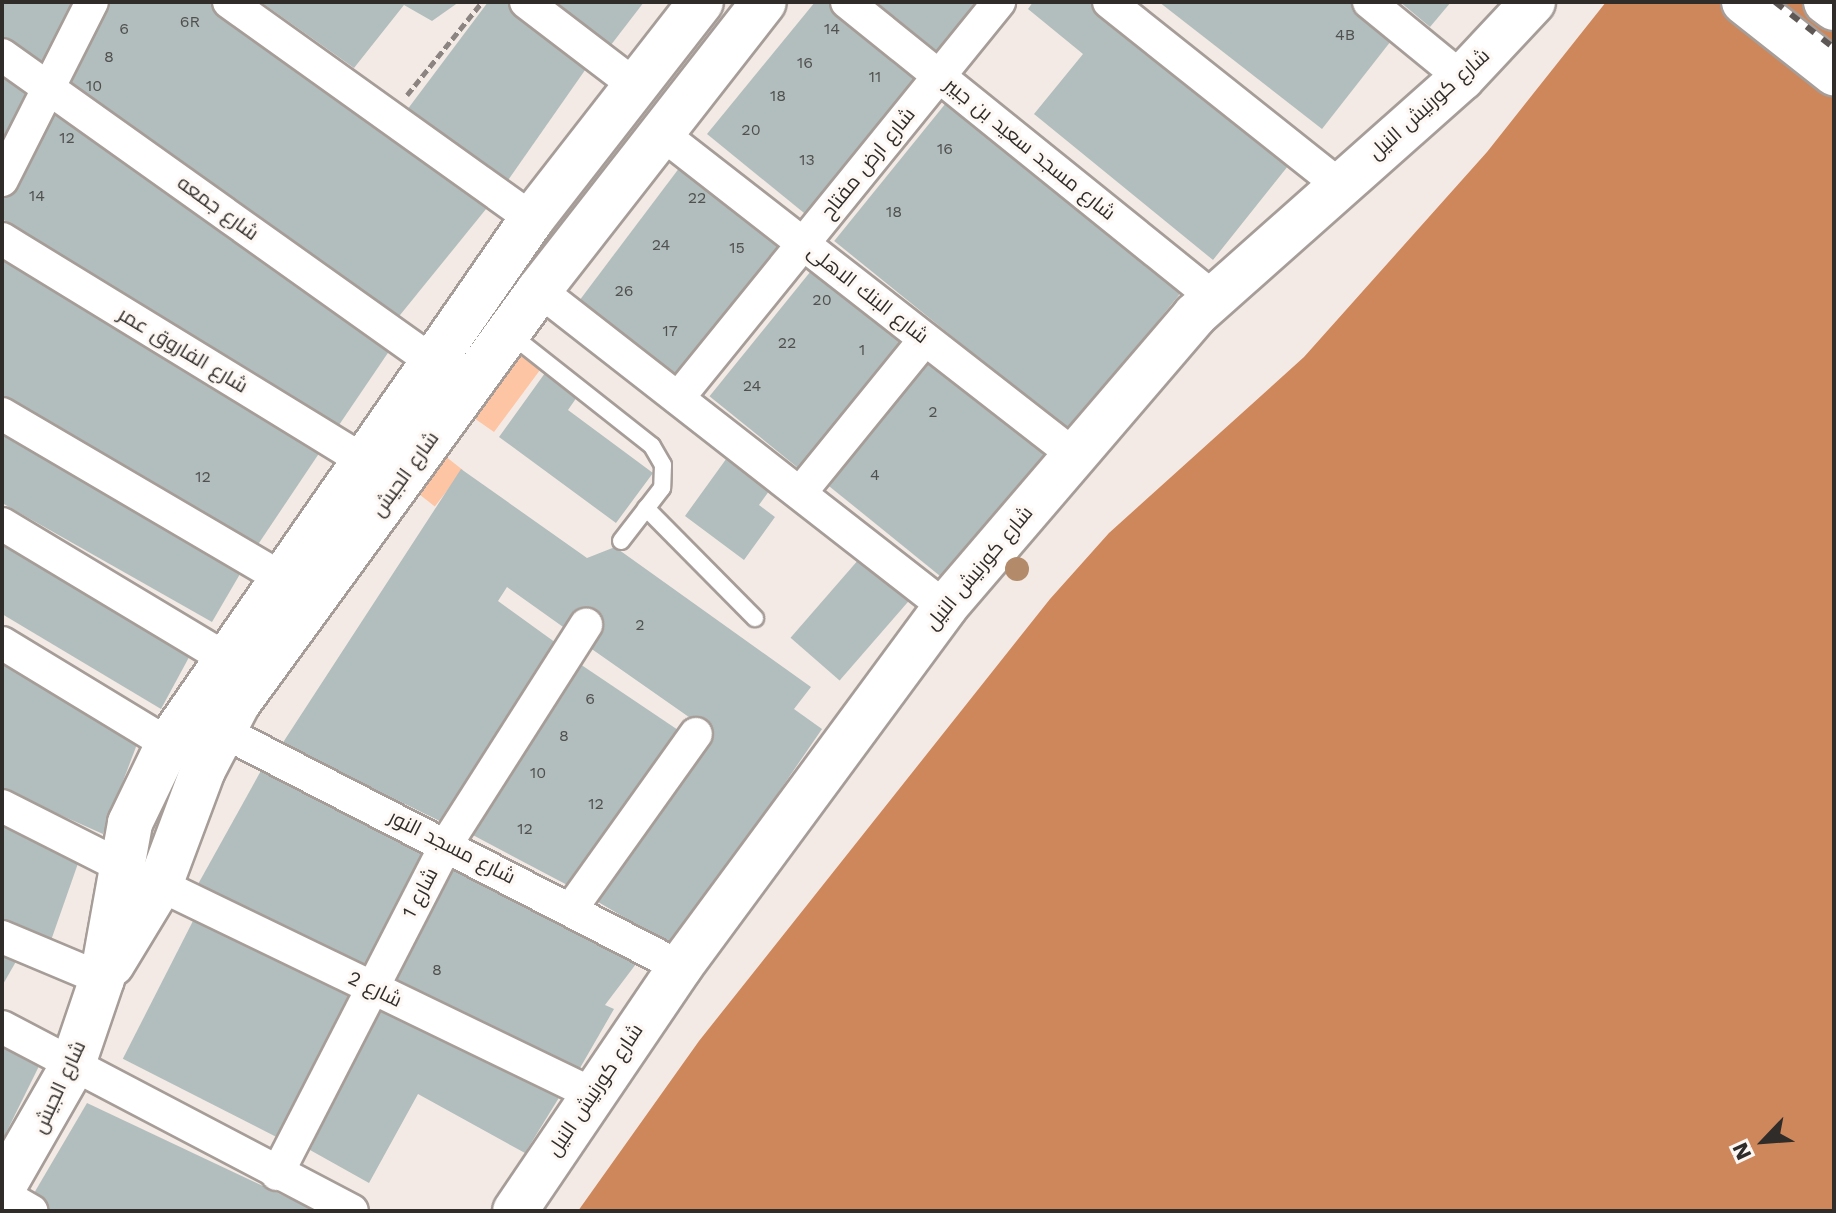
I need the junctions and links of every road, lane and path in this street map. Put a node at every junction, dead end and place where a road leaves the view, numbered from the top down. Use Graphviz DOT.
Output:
graph roads {
  1 [pos="92,2"];
  2 [pos="229,2"];
  3 [pos="482,2"];
  4 [pos="526,2"];
  5 [pos="701,2"];
  6 [pos="764,2"];
  7 [pos="847,2"];
  8 [pos="999,2"];
  9 [pos="1109,2"];
  10 [pos="1369,2"];
  11 [pos="1533,2"];
  12 [pos="1744,2"];
  13 [pos="1826,2"];
  14 [pos="1834,8"];
  15 [pos="2,55"];
  16 [pos="646,73"];
  17 [pos="1834,73"];
  18 [pos="939,76"];
  19 [pos="1462,78"];
  20 [pos="49,88"];
  21 [pos="694,91"];
  22 [pos="390,116"];
  23 [pos="661,133"];
  24 [pos="2,180"];
  25 [pos="1339,185"];
  26 [pos="532,219"];
  27 [pos="2,239"];
  28 [pos="803,243"];
  29 [pos="539,290"];
  30 [pos="1213,297"];
  31 [pos="508,332"];
  32 [pos="925,339"];
  33 [pos="432,388"];
  34 [pos="678,398"];
  35 [pos="2,414"];
  36 [pos="1074,455"];
  37 [pos="364,461"];
  38 [pos="800,493"];
  39 [pos="646,508"];
  40 [pos="2,524"];
  41 [pos="621,541"];
  42 [pos="283,579"];
  43 [pos="945,607"];
  44 [pos="755,618"];
  45 [pos="586,625"];
  46 [pos="2,643"];
  47 [pos="227,659"];
  48 [pos="222,731"];
  49 [pos="696,734"];
  50 [pos="168,744"];
  51 [pos="2,806"];
  52 [pos="447,843"];
  53 [pos="121,866"];
  54 [pos="160,885"];
  55 [pos="571,909"];
  56 [pos="2,937"];
  57 [pos="680,967"];
  58 [pos="102,979"];
  59 [pos="370,987"];
  60 [pos="2,1027"];
  61 [pos="72,1067"];
  62 [pos="590,1093"];
  63 [pos="277,1174"];
  64 [pos="2,1192"];
  65 [pos="32,1211"];
  66 [pos="352,1211"];
  67 [pos="515,1211"];
  1 -- 20 [label="street"];
  2 -- 22 [label="street"];
  3 -- 22 [label="path"];
  4 -- 16 [label="street"];
  5 -- 16 [label="main road, شارع الجيش"];
  6 -- 21 [label="main road, شارع الجيش"];
  7 -- 18 [label="street, شارع مسجد سعيد بن جبير"];
  8 -- 18 [label="street, شارع ارض مفتاح"];
  9 -- 25 [label="street"];
  10 -- 19 [label="street"];
  11 -- 19 [label="main road, شارع كورنيش النيل"];
  12 -- 17 [label="main road"];
  13 -- 14 [label="main road"];
  15 -- 20 [label="street, شارع جمعه"];
  16 -- 21 [label="main road"];
  16 -- 26 [label="main road, شارع الجيش"];
  18 -- 28 [label="street, شارع ارض مفتاح"];
  18 -- 30 [label="street, شارع مسجد سعيد بن جبير"];
  19 -- 25 [label="main road, شارع كورنيش النيل"];
  20 -- 24 [label="street"];
  20 -- 33 [label="street, شارع جمعه"];
  21 -- 23 [label="main road, شارع الجيش"];
  22 -- 26 [label="street"];
  23 -- 28 [label="street, شارع البنك الاهلى"];
  23 -- 29 [label="main road, شارع الجيش"];
  25 -- 30 [label="main road, شارع كورنيش النيل"];
  26 -- 33 [label="main road, شارع الجيش"];
  27 -- 37 [label="street, شارع الفاروق عمر"];
  28 -- 32 [label="street, شارع البنك الاهلى"];
  28 -- 34 [label="street, شارع ارض مفتاح"];
  29 -- 31 [label="main road, شارع الجيش"];
  29 -- 34 [label="street"];
  30 -- 36 [label="main road, شارع كورنيش النيل"];
  31 -- 33 [label="main road, شارع الجيش"];
  31 -- 39 [label="lane"];
  32 -- 36 [label="street, شارع البنك الاهلى"];
  32 -- 38 [label="street"];
  33 -- 37 [label="main road, شارع الجيش"];
  33 -- 48 [label="main road, شارع الجيش"];
  34 -- 38 [label="street"];
  35 -- 42 [label="street"];
  36 -- 43 [label="main road, شارع كورنيش النيل"];
  37 -- 42 [label="main road, شارع الجيش"];
  38 -- 43 [label="street"];
  39 -- 41 [label="lane"];
  39 -- 44 [label="lane"];
  40 -- 47 [label="street"];
  42 -- 47 [label="main road, شارع الجيش"];
  43 -- 57 [label="main road, شارع كورنيش النيل"];
  45 -- 52 [label="street, شارع 1"];
  46 -- 50 [label="street"];
  47 -- 50 [label="main road, شارع الجيش"];
  48 -- 52 [label="street, شارع مسجد النور"];
  48 -- 54 [label="main road, شارع الجيش"];
  49 -- 55 [label="street"];
  50 -- 53 [label="main road, شارع الجيش"];
  51 -- 53 [label="street"];
  52 -- 55 [label="street, شارع مسجد النور"];
  52 -- 59 [label="street, شارع 1"];
  53 -- 58 [label="main road, شارع الجيش"];
  54 -- 58 [label="main road, شارع الجيش"];
  54 -- 59 [label="street, شارع 2"];
  55 -- 57 [label="street, شارع مسجد النور"];
  56 -- 58 [label="street"];
  57 -- 62 [label="main road, شارع كورنيش النيل"];
  58 -- 61 [label="main road, شارع الجيش"];
  59 -- 62 [label="street, شارع 2"];
  59 -- 63 [label="street, شارع 1"];
  60 -- 61 [label="street"];
  61 -- 63 [label="street"];
  61 -- 64 [label="main road, شارع الجيش"];
  62 -- 67 [label="main road, شارع كورنيش النيل"];
  63 -- 66 [label="street"];
  64 -- 65 [label="street"];
}
